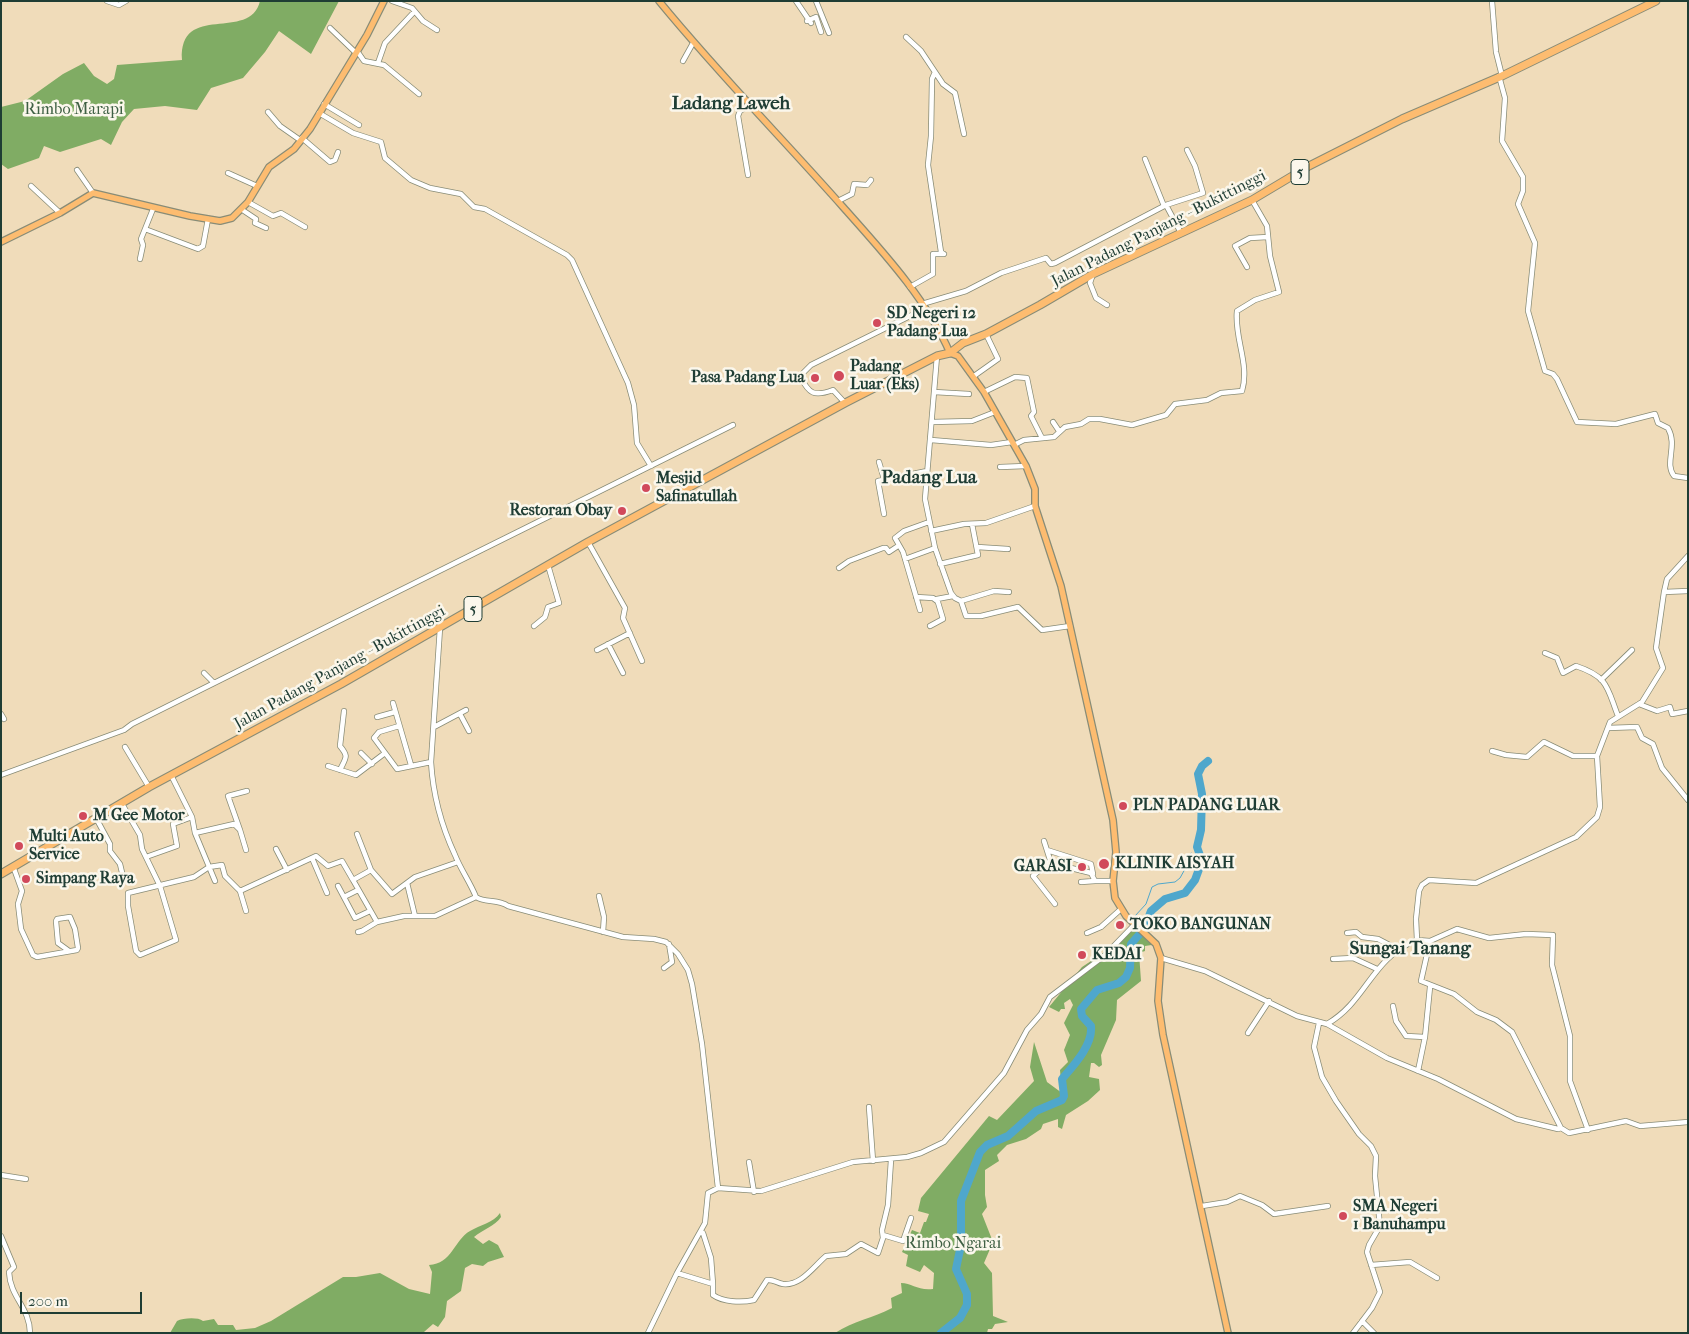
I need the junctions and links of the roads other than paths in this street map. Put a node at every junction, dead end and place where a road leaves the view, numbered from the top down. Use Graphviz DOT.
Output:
graph roads {
  1 [pos="107,1"];
  2 [pos="126,1"];
  3 [pos="384,1"];
  4 [pos="392,1"];
  5 [pos="659,1"];
  6 [pos="796,1"];
  7 [pos="816,1"];
  8 [pos="1492,1"];
  9 [pos="1656,1"];
  10 [pos="414,12"];
  11 [pos="330,28"];
  12 [pos="437,30"];
  13 [pos="821,32"];
  14 [pos="829,33"];
  15 [pos="906,36"];
  16 [pos="693,43"];
  17 [pos="357,52"];
  18 [pos="683,61"];
  19 [pos="378,63"];
  20 [pos="934,72"];
  21 [pos="1500,76"];
  22 [pos="419,94"];
  23 [pos="324,104"];
  24 [pos="750,105"];
  25 [pos="268,112"];
  26 [pos="318,113"];
  27 [pos="359,125"];
  28 [pos="964,134"];
  29 [pos="301,139"];
  30 [pos="1187,150"];
  31 [pos="338,152"];
  32 [pos="1145,159"];
  33 [pos="77,170"];
  34 [pos="228,173"];
  35 [pos="748,175"];
  36 [pos="871,180"];
  37 [pos="31,186"];
  38 [pos="257,186"];
  39 [pos="93,193"];
  40 [pos="1252,200"];
  41 [pos="838,201"];
  42 [pos="248,202"];
  43 [pos="1165,206"];
  44 [pos="152,209"];
  45 [pos="241,209"];
  46 [pos="60,213"];
  47 [pos="211,220"];
  48 [pos="305,227"];
  49 [pos="266,228"];
  50 [pos="144,229"];
  51 [pos="1182,233"];
  52 [pos="1268,237"];
  53 [pos="1,242"];
  54 [pos="140,259"];
  55 [pos="1247,267"];
  56 [pos="1093,274"];
  57 [pos="910,287"];
  58 [pos="1107,305"];
  59 [pos="923,306"];
  60 [pos="986,334"];
  61 [pos="950,353"];
  62 [pos="937,356"];
  63 [pos="974,376"];
  64 [pos="934,392"];
  65 [pos="984,392"];
  66 [pos="970,394"];
  67 [pos="845,403"];
  68 [pos="995,412"];
  69 [pos="932,422"];
  70 [pos="1053,422"];
  71 [pos="734,425"];
  72 [pos="1059,431"];
  73 [pos="1042,438"];
  74 [pos="931,440"];
  75 [pos="1013,443"];
  76 [pos="879,462"];
  77 [pos="650,466"];
  78 [pos="1026,466"];
  79 [pos="1000,467"];
  80 [pos="927,471"];
  81 [pos="1688,478"];
  82 [pos="884,479"];
  83 [pos="1035,506"];
  84 [pos="884,514"];
  85 [pos="929,522"];
  86 [pos="972,524"];
  87 [pos="931,531"];
  88 [pos="588,542"];
  89 [pos="976,547"];
  90 [pos="935,548"];
  91 [pos="893,549"];
  92 [pos="1008,549"];
  93 [pos="1688,556"];
  94 [pos="904,559"];
  95 [pos="940,564"];
  96 [pos="548,565"];
  97 [pos="839,568"];
  98 [pos="1688,591"];
  99 [pos="1008,592"];
  100 [pos="1664,592"];
  101 [pos="953,596"];
  102 [pos="916,597"];
  103 [pos="937,600"];
  104 [pos="961,601"];
  105 [pos="920,610"];
  106 [pos="534,626"];
  107 [pos="930,626"];
  108 [pos="1070,626"];
  109 [pos="440,628"];
  110 [pos="630,633"];
  111 [pos="608,644"];
  112 [pos="597,650"];
  113 [pos="1632,650"];
  114 [pos="1545,653"];
  115 [pos="642,661"];
  116 [pos="204,673"];
  117 [pos="623,673"];
  118 [pos="1601,680"];
  119 [pos="214,683"];
  120 [pos="393,703"];
  121 [pos="1639,704"];
  122 [pos="466,710"];
  123 [pos="344,711"];
  124 [pos="1688,711"];
  125 [pos="395,712"];
  126 [pos="1,714"];
  127 [pos="460,714"];
  128 [pos="1618,716"];
  129 [pos="377,717"];
  130 [pos="4,719"];
  131 [pos="399,726"];
  132 [pos="434,727"];
  133 [pos="1608,728"];
  134 [pos="469,731"];
  135 [pos="125,746"];
  136 [pos="1492,751"];
  137 [pos="361,753"];
  138 [pos="385,753"];
  139 [pos="1597,756"];
  140 [pos="431,762"];
  141 [pos="372,764"];
  142 [pos="411,765"];
  143 [pos="328,766"];
  144 [pos="340,770"];
  145 [pos="1,776"];
  146 [pos="172,777"];
  147 [pos="149,787"];
  148 [pos="247,791"];
  149 [pos="1688,800"];
  150 [pos="122,804"];
  151 [pos="192,817"];
  152 [pos="96,818"];
  153 [pos="240,830"];
  154 [pos="195,833"];
  155 [pos="358,834"];
  156 [pos="1044,841"];
  157 [pos="276,849"];
  158 [pos="246,850"];
  159 [pos="1047,850"];
  160 [pos="146,857"];
  161 [pos="312,858"];
  162 [pos="1050,861"];
  163 [pos="458,862"];
  164 [pos="12,866"];
  165 [pos="209,867"];
  166 [pos="287,870"];
  167 [pos="371,870"];
  168 [pos="1,874"];
  169 [pos="1093,874"];
  170 [pos="124,880"];
  171 [pos="353,880"];
  172 [pos="1094,880"];
  173 [pos="215,881"];
  174 [pos="1113,881"];
  175 [pos="1081,882"];
  176 [pos="407,883"];
  177 [pos="160,886"];
  178 [pos="338,886"];
  179 [pos="240,890"];
  180 [pos="358,890"];
  181 [pos="327,893"];
  182 [pos="599,896"];
  183 [pos="344,897"];
  184 [pos="476,897"];
  185 [pos="1055,904"];
  186 [pos="1121,909"];
  187 [pos="246,911"];
  188 [pos="370,911"];
  189 [pos="415,916"];
  190 [pos="377,922"];
  191 [pos="1136,924"];
  192 [pos="358,932"];
  193 [pos="603,932"];
  194 [pos="1087,933"];
  195 [pos="1347,933"];
  196 [pos="1417,940"];
  197 [pos="1430,941"];
  198 [pos="669,944"];
  199 [pos="1397,949"];
  200 [pos="69,951"];
  201 [pos="1161,958"];
  202 [pos="1333,959"];
  203 [pos="664,968"];
  204 [pos="1377,969"];
  205 [pos="1430,986"];
  206 [pos="1268,1001"];
  207 [pos="1393,1006"];
  208 [pos="1319,1023"];
  209 [pos="1327,1024"];
  210 [pos="1248,1033"];
  211 [pos="1425,1036"];
  212 [pos="1418,1071"];
  213 [pos="869,1107"];
  214 [pos="1688,1122"];
  215 [pos="1561,1128"];
  216 [pos="1588,1130"];
  217 [pos="873,1160"];
  218 [pos="891,1160"];
  219 [pos="749,1162"];
  220 [pos="1,1175"];
  221 [pos="26,1180"];
  222 [pos="718,1188"];
  223 [pos="754,1192"];
  224 [pos="1202,1206"];
  225 [pos="1328,1206"];
  226 [pos="911,1218"];
  227 [pos="700,1232"];
  228 [pos="883,1235"];
  229 [pos="1,1236"];
  230 [pos="1371,1265"];
  231 [pos="677,1273"];
  232 [pos="1438,1278"];
  233 [pos="713,1284"];
  234 [pos="1362,1321"];
  235 [pos="30,1333"];
  236 [pos="648,1333"];
  237 [pos="1228,1333"];
  238 [pos="1354,1333"];
  239 [pos="1374,1333"];
  1 -- 2 [label="street"];
  3 -- 17 [label="main road"];
  4 -- 10 [label="street"];
  5 -- 16 [label="main road"];
  6 -- 13 [label="street"];
  7 -- 14 [label="street"];
  8 -- 21 [label="street"];
  9 -- 21 [label="highway, Jalan Padang Panjang - Bukittinggi / 5"];
  10 -- 12 [label="street"];
  10 -- 19 [label="street"];
  11 -- 17 [label="street"];
  15 -- 20 [label="street"];
  16 -- 18 [label="street"];
  16 -- 24 [label="main road"];
  17 -- 19 [label="street"];
  17 -- 23 [label="main road"];
  19 -- 22 [label="street"];
  20 -- 28 [label="street"];
  20 -- 57 [label="street"];
  21 -- 40 [label="highway, Jalan Padang Panjang - Bukittinggi / 5"];
  21 -- 81 [label="street"];
  23 -- 26 [label="main road"];
  23 -- 27 [label="street"];
  24 -- 35 [label="street"];
  24 -- 41 [label="main road"];
  25 -- 29 [label="street"];
  26 -- 29 [label="main road"];
  26 -- 77 [label="street"];
  29 -- 31 [label="street"];
  29 -- 38 [label="main road"];
  30 -- 43 [label="street"];
  32 -- 43 [label="street"];
  33 -- 39 [label="street"];
  34 -- 38 [label="street"];
  36 -- 41 [label="street"];
  37 -- 46 [label="street"];
  38 -- 42 [label="main road"];
  39 -- 44 [label="main road"];
  39 -- 46 [label="main road"];
  40 -- 51 [label="highway, Jalan Padang Panjang - Bukittinggi / 5"];
  40 -- 52 [label="street"];
  41 -- 57 [label="main road"];
  42 -- 45 [label="main road"];
  42 -- 48 [label="street"];
  43 -- 51 [label="street"];
  43 -- 59 [label="street"];
  44 -- 47 [label="main road"];
  44 -- 50 [label="street"];
  45 -- 47 [label="main road"];
  45 -- 49 [label="street"];
  46 -- 53 [label="main road"];
  47 -- 50 [label="street"];
  50 -- 54 [label="street"];
  51 -- 56 [label="highway, Jalan Padang Panjang - Bukittinggi / 5"];
  52 -- 55 [label="street"];
  52 -- 72 [label="street"];
  56 -- 58 [label="street"];
  56 -- 60 [label="highway, Jalan Padang Panjang - Bukittinggi / 5"];
  57 -- 59 [label="main road"];
  59 -- 61 [label="main road"];
  59 -- 67 [label="street"];
  60 -- 61 [label="highway, Jalan Padang Panjang - Bukittinggi / 5"];
  60 -- 63 [label="street"];
  61 -- 62 [label="highway, Jalan Padang Panjang - Bukittinggi / 5"];
  61 -- 63 [label="main road"];
  62 -- 64 [label="street"];
  62 -- 67 [label="highway, Jalan Padang Panjang - Bukittinggi / 5"];
  63 -- 65 [label="main road"];
  64 -- 66 [label="street"];
  64 -- 69 [label="street"];
  65 -- 68 [label="main road"];
  65 -- 73 [label="street"];
  67 -- 88 [label="highway, Jalan Padang Panjang - Bukittinggi / 5"];
  68 -- 69 [label="street"];
  68 -- 75 [label="main road"];
  69 -- 74 [label="street"];
  70 -- 72 [label="street"];
  71 -- 77 [label="street"];
  72 -- 73 [label="street"];
  73 -- 75 [label="street"];
  74 -- 75 [label="street"];
  74 -- 80 [label="street"];
  75 -- 78 [label="main road"];
  76 -- 82 [label="street"];
  77 -- 119 [label="street"];
  78 -- 79 [label="street"];
  78 -- 83 [label="main road"];
  80 -- 82 [label="street"];
  80 -- 85 [label="street"];
  82 -- 84 [label="street"];
  83 -- 86 [label="street"];
  83 -- 108 [label="main road"];
  85 -- 87 [label="street"];
  85 -- 91 [label="street"];
  86 -- 87 [label="street"];
  86 -- 89 [label="street"];
  87 -- 90 [label="street"];
  88 -- 96 [label="highway, Jalan Padang Panjang - Bukittinggi / 5"];
  88 -- 110 [label="street"];
  89 -- 92 [label="street"];
  89 -- 95 [label="street"];
  90 -- 94 [label="street"];
  90 -- 95 [label="street"];
  91 -- 94 [label="street"];
  91 -- 97 [label="street"];
  93 -- 100 [label="street"];
  94 -- 102 [label="street"];
  95 -- 101 [label="street"];
  96 -- 106 [label="street"];
  96 -- 109 [label="highway, Jalan Padang Panjang - Bukittinggi / 5"];
  98 -- 100 [label="street"];
  99 -- 104 [label="street"];
  100 -- 121 [label="street"];
  101 -- 103 [label="street"];
  101 -- 104 [label="street"];
  102 -- 103 [label="street"];
  102 -- 105 [label="street"];
  103 -- 107 [label="street"];
  104 -- 108 [label="street"];
  108 -- 174 [label="main road"];
  109 -- 132 [label="street"];
  109 -- 146 [label="highway, Jalan Padang Panjang - Bukittinggi / 5"];
  110 -- 111 [label="street"];
  110 -- 115 [label="street"];
  111 -- 112 [label="street"];
  111 -- 117 [label="street"];
  113 -- 118 [label="street"];
  114 -- 118 [label="street"];
  116 -- 119 [label="street"];
  118 -- 128 [label="street"];
  119 -- 145 [label="street"];
  120 -- 125 [label="street"];
  121 -- 124 [label="street"];
  121 -- 128 [label="street"];
  122 -- 127 [label="street"];
  123 -- 144 [label="street"];
  125 -- 129 [label="street"];
  125 -- 131 [label="street"];
  126 -- 130 [label="street"];
  127 -- 132 [label="street"];
  127 -- 134 [label="street"];
  128 -- 133 [label="street"];
  131 -- 138 [label="street"];
  131 -- 142 [label="street"];
  132 -- 140 [label="street"];
  133 -- 139 [label="street"];
  133 -- 149 [label="street"];
  135 -- 147 [label="street"];
  136 -- 139 [label="street"];
  137 -- 141 [label="street"];
  138 -- 141 [label="street"];
  138 -- 142 [label="street"];
  139 -- 196 [label="street"];
  140 -- 142 [label="street"];
  140 -- 163 [label="street"];
  141 -- 144 [label="street"];
  143 -- 144 [label="street"];
  146 -- 147 [label="highway, Jalan Padang Panjang - Bukittinggi / 5"];
  146 -- 151 [label="street"];
  147 -- 150 [label="highway, Jalan Padang Panjang - Bukittinggi / 5"];
  148 -- 153 [label="street"];
  150 -- 152 [label="highway, Jalan Padang Panjang - Bukittinggi / 5"];
  150 -- 160 [label="street"];
  151 -- 154 [label="street"];
  151 -- 160 [label="street"];
  152 -- 164 [label="highway, Jalan Padang Panjang - Bukittinggi / 5"];
  152 -- 170 [label="street"];
  153 -- 154 [label="street"];
  153 -- 158 [label="street"];
  154 -- 165 [label="street"];
  155 -- 167 [label="street"];
  156 -- 159 [label="street"];
  157 -- 166 [label="street"];
  159 -- 162 [label="street"];
  159 -- 169 [label="street"];
  160 -- 177 [label="street"];
  161 -- 166 [label="street"];
  161 -- 171 [label="street"];
  161 -- 181 [label="street"];
  162 -- 169 [label="street"];
  162 -- 185 [label="street"];
  163 -- 176 [label="street"];
  163 -- 184 [label="street"];
  164 -- 168 [label="highway, Jalan Padang Panjang - Bukittinggi / 5"];
  164 -- 200 [label="street"];
  165 -- 173 [label="street"];
  165 -- 177 [label="street"];
  165 -- 179 [label="street"];
  166 -- 179 [label="street"];
  167 -- 171 [label="street"];
  167 -- 176 [label="street"];
  169 -- 172 [label="street"];
  171 -- 180 [label="street"];
  172 -- 174 [label="street"];
  172 -- 175 [label="street"];
  174 -- 186 [label="main road"];
  176 -- 189 [label="street"];
  177 -- 177 [label="street"];
  178 -- 183 [label="street"];
  179 -- 187 [label="street"];
  180 -- 183 [label="street"];
  180 -- 188 [label="street"];
  182 -- 193 [label="street"];
  183 -- 188 [label="street"];
  184 -- 189 [label="street"];
  184 -- 193 [label="street"];
  186 -- 191 [label="main road"];
  186 -- 194 [label="street"];
  188 -- 190 [label="street"];
  189 -- 190 [label="street"];
  190 -- 192 [label="street"];
  191 -- 201 [label="main road"];
  191 -- 218 [label="street"];
  193 -- 198 [label="street"];
  195 -- 199 [label="street"];
  196 -- 197 [label="street"];
  196 -- 199 [label="street"];
  197 -- 205 [label="street"];
  197 -- 216 [label="street"];
  198 -- 203 [label="street"];
  198 -- 222 [label="street"];
  199 -- 204 [label="street"];
  200 -- 200 [label="street"];
  201 -- 206 [label="street"];
  201 -- 224 [label="main road"];
  202 -- 204 [label="street"];
  204 -- 209 [label="street"];
  205 -- 211 [label="street"];
  205 -- 215 [label="street"];
  206 -- 208 [label="street"];
  206 -- 210 [label="street"];
  207 -- 211 [label="street"];
  208 -- 209 [label="street"];
  208 -- 230 [label="street"];
  209 -- 212 [label="street"];
  211 -- 212 [label="street"];
  212 -- 215 [label="street"];
  213 -- 217 [label="street"];
  214 -- 216 [label="street"];
  215 -- 216 [label="street"];
  217 -- 218 [label="street"];
  217 -- 223 [label="street"];
  218 -- 228 [label="street"];
  219 -- 223 [label="street"];
  220 -- 221 [label="street"];
  222 -- 223 [label="street"];
  222 -- 227 [label="street"];
  224 -- 225 [label="street"];
  224 -- 237 [label="main road"];
  226 -- 228 [label="street"];
  227 -- 231 [label="street"];
  227 -- 233 [label="street"];
  228 -- 233 [label="street"];
  229 -- 235 [label="street"];
  230 -- 232 [label="street"];
  230 -- 234 [label="street"];
  231 -- 233 [label="street"];
  231 -- 236 [label="street"];
  234 -- 238 [label="street"];
  234 -- 239 [label="street"];
}
